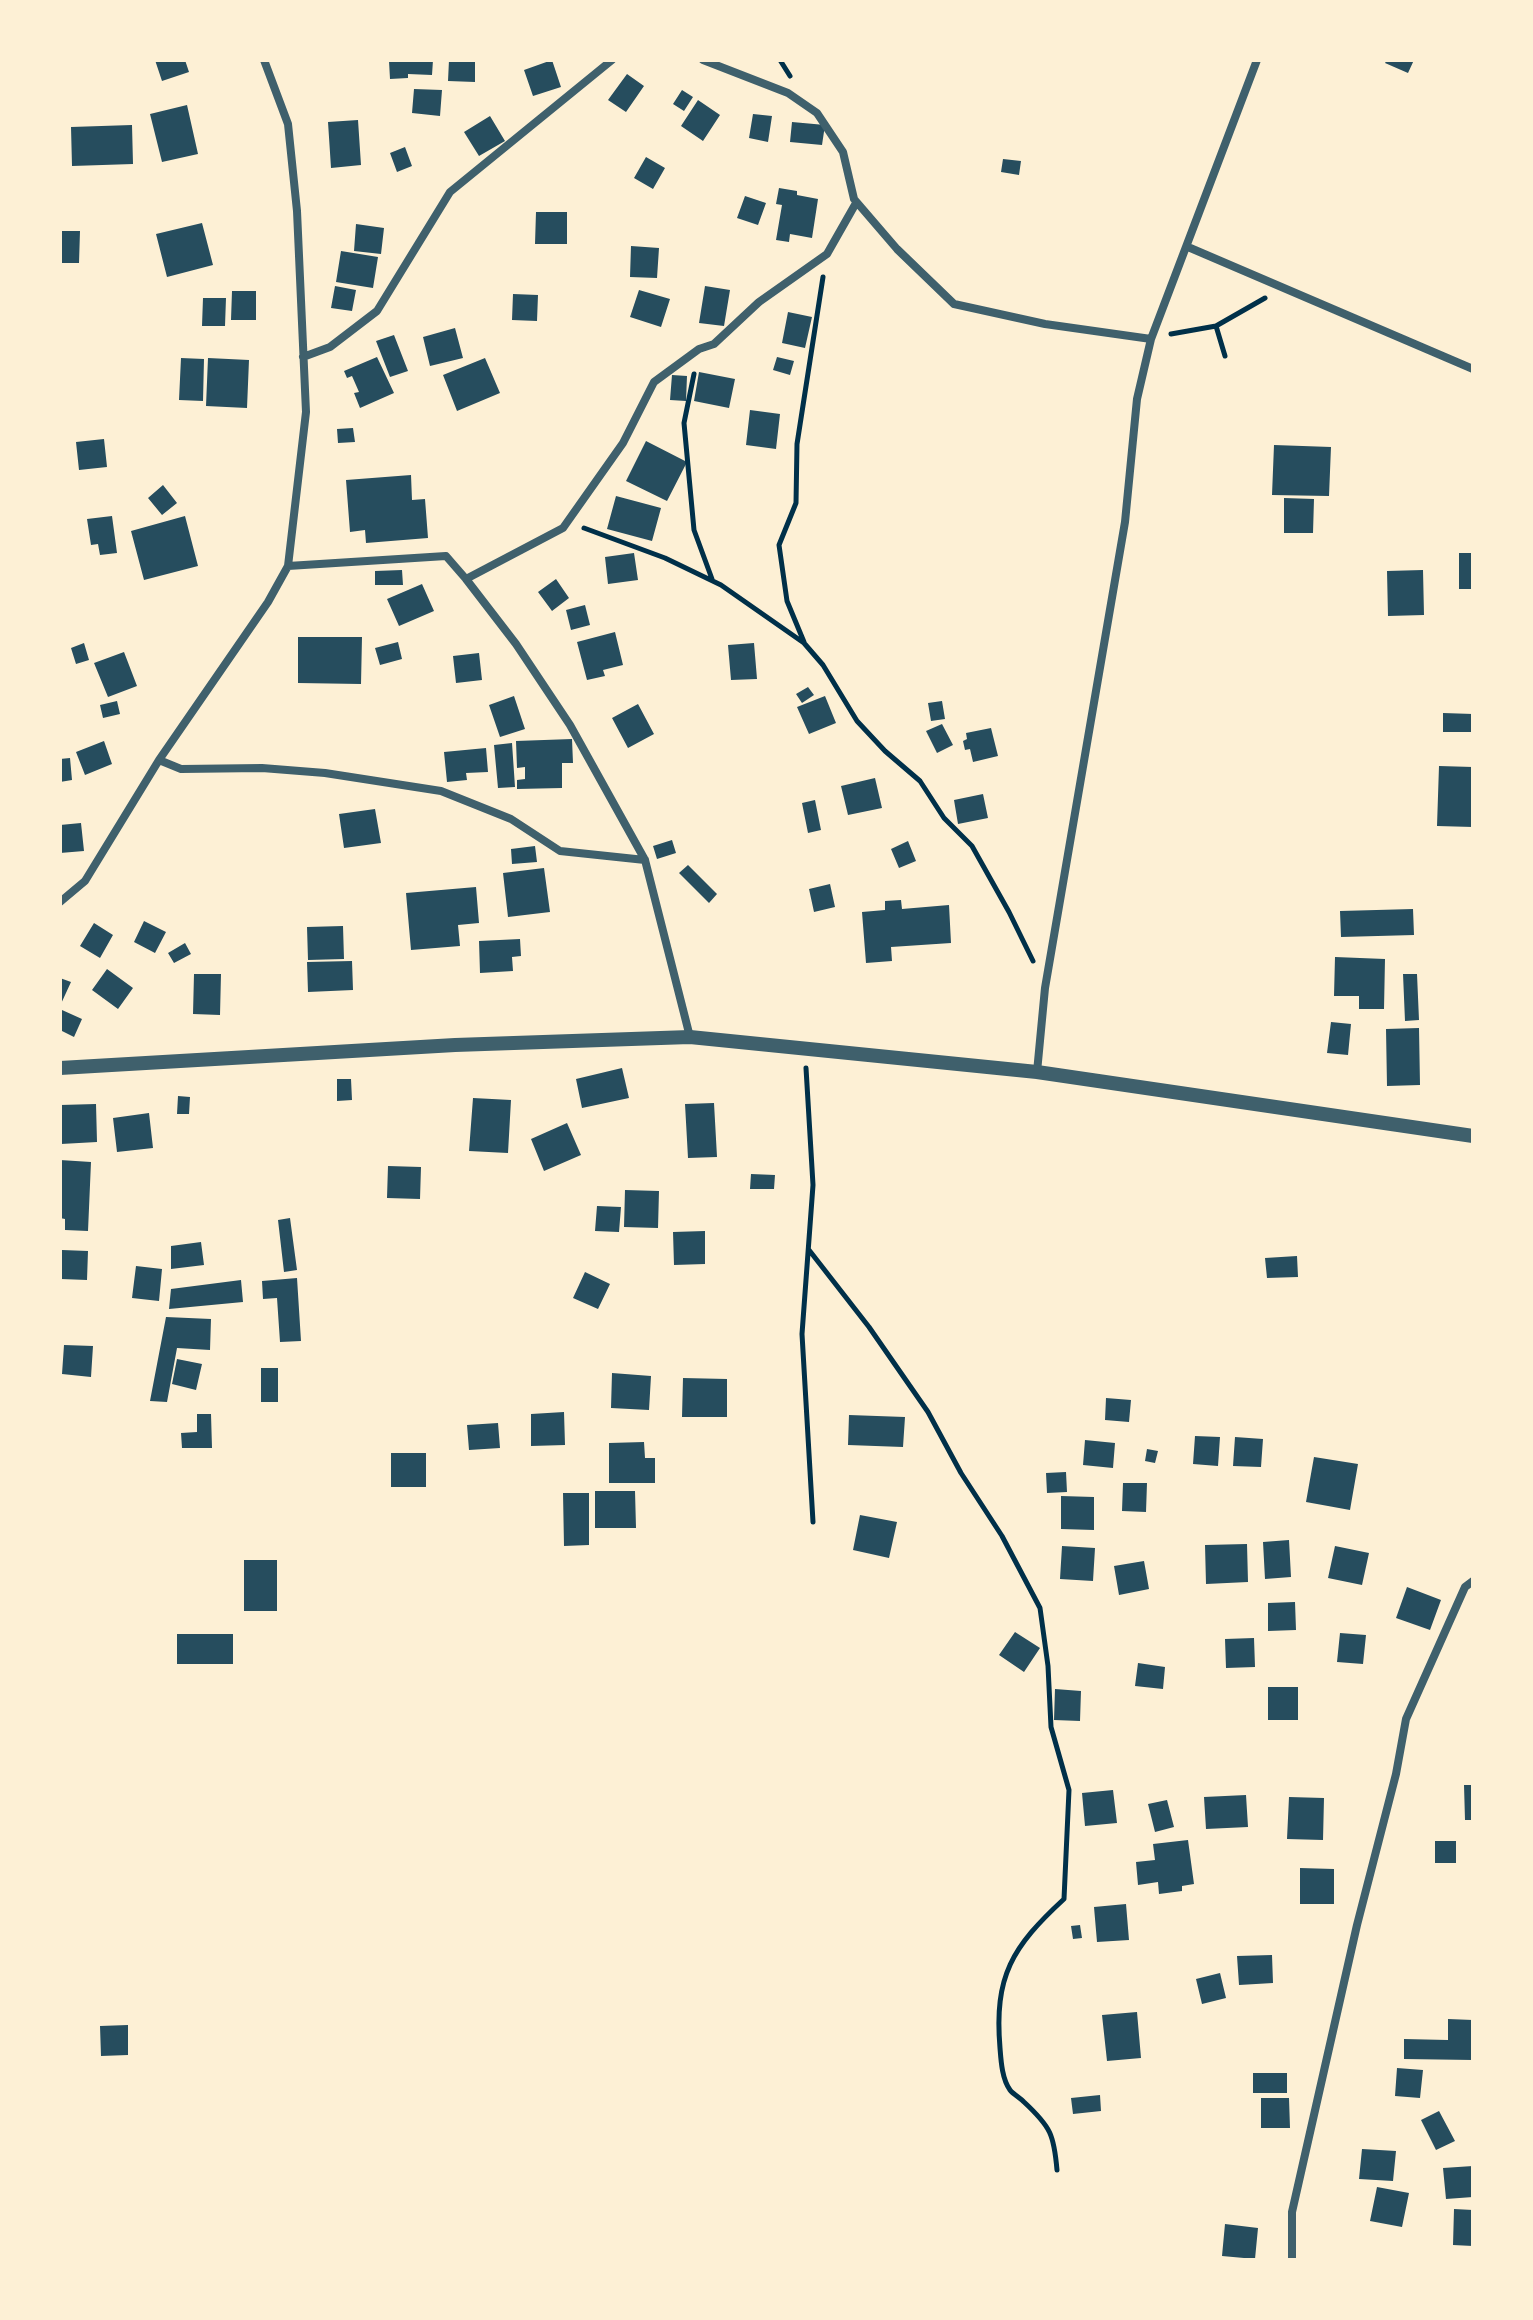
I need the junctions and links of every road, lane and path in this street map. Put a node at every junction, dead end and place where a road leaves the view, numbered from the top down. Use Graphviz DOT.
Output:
graph roads {
  1 [pos="264,60"];
  2 [pos="612,60"];
  3 [pos="703,60"];
  4 [pos="1257,60"];
  5 [pos="856,203"];
  6 [pos="1188,247"];
  7 [pos="827,254"];
  8 [pos="1283,288"];
  9 [pos="1216,326"];
  10 [pos="1151,339"];
  11 [pos="699,349"];
  12 [pos="1225,356"];
  13 [pos="303,357"];
  14 [pos="1473,369"];
  15 [pos="568,522"];
  16 [pos="288,566"];
  17 [pos="466,579"];
  18 [pos="713,581"];
  19 [pos="804,643"];
  20 [pos="159,760"];
  21 [pos="645,860"];
  22 [pos="60,902"];
  23 [pos="1045,988"];
  24 [pos="690,1037"];
  25 [pos="805,1050"];
  26 [pos="60,1068"];
  27 [pos="1037,1072"];
  28 [pos="1473,1136"];
  29 [pos="809,1250"];
  30 [pos="813,1522"];
  31 [pos="1473,1581"];
  32 [pos="1057,2170"];
  33 [pos="1292,2260"];
  1 -- 13 [label="street"];
  2 -- 13 [label="street"];
  3 -- 5 [label="street"];
  4 -- 6 [label="street"];
  5 -- 7 [label="street"];
  5 -- 10 [label="street"];
  6 -- 8 [label="street"];
  6 -- 10 [label="street"];
  7 -- 11 [label="street"];
  7 -- 19 [label="path"];
  8 -- 9 [label="path"];
  8 -- 14 [label="street"];
  9 -- 10 [label="path"];
  9 -- 12 [label="path"];
  10 -- 23 [label="street"];
  11 -- 15 [label="street"];
  11 -- 18 [label="path"];
  13 -- 16 [label="street"];
  15 -- 17 [label="street"];
  15 -- 18 [label="path"];
  16 -- 17 [label="street"];
  16 -- 20 [label="street"];
  17 -- 21 [label="street"];
  18 -- 19 [label="path"];
  19 -- 23 [label="path"];
  20 -- 21 [label="street"];
  20 -- 22 [label="street"];
  21 -- 24 [label="street"];
  23 -- 27 [label="street"];
  24 -- 25 [label="street"];
  24 -- 26 [label="street"];
  25 -- 27 [label="street"];
  25 -- 29 [label="path"];
  27 -- 28 [label="street"];
  29 -- 30 [label="path"];
  29 -- 32 [label="path"];
  31 -- 33 [label="street"];
}
